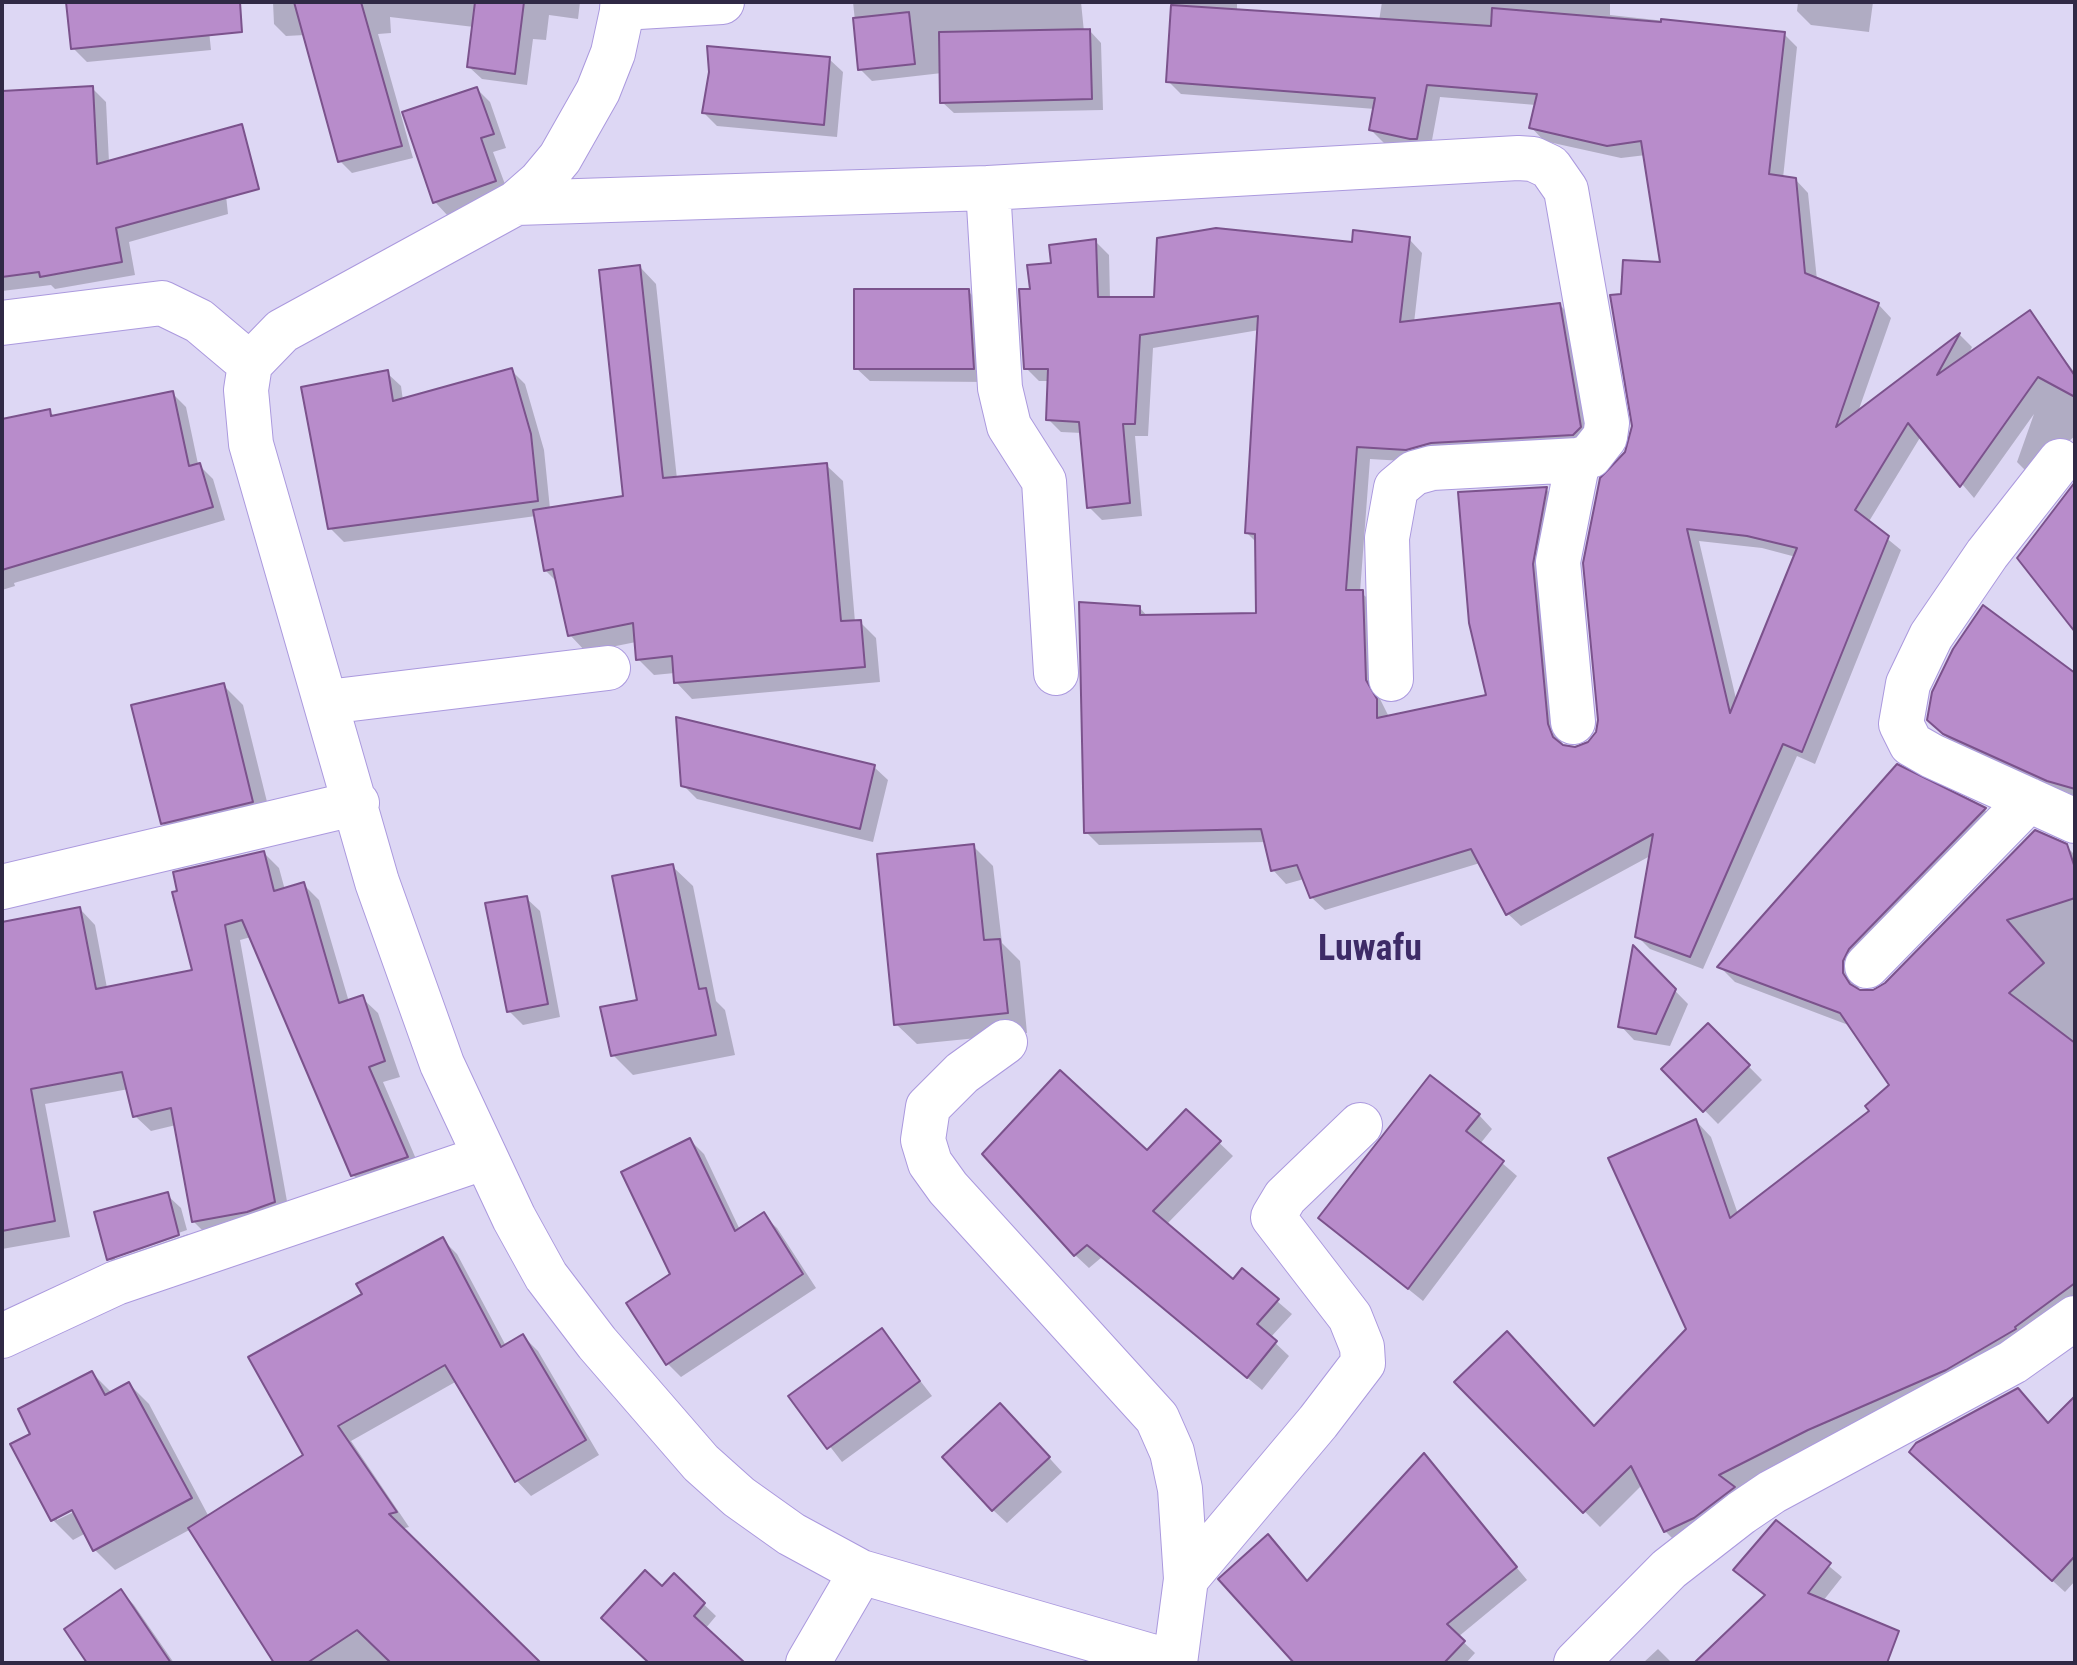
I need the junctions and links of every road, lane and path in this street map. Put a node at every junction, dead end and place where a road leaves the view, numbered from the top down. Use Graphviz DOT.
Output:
graph roads {
  1 [pos="722,2"];
  2 [pos="623,5"];
  3 [pos="988,188"];
  4 [pos="516,203"];
  5 [pos="2,323"];
  6 [pos="250,364"];
  7 [pos="1578,460"];
  8 [pos="2060,461"];
  9 [pos="608,668"];
  10 [pos="1056,673"];
  11 [pos="1391,679"];
  12 [pos="327,702"];
  13 [pos="1573,722"];
  14 [pos="2029,800"];
  15 [pos="357,803"];
  16 [pos="2075,821"];
  17 [pos="2,887"];
  18 [pos="1867,966"];
  19 [pos="1005,1042"];
  20 [pos="1360,1125"];
  21 [pos="483,1158"];
  22 [pos="2075,1318"];
  23 [pos="2,1336"];
  24 [pos="861,1572"];
  25 [pos="1186,1579"];
  26 [pos="808,1663"];
  27 [pos="1175,1663"];
  28 [pos="1576,1663"];
  1 -- 2 [label="street"];
  2 -- 4 [label="street"];
  3 -- 4 [label="street"];
  3 -- 7 [label="street"];
  3 -- 10 [label="street"];
  4 -- 6 [label="street"];
  5 -- 6 [label="street"];
  6 -- 12 [label="street"];
  7 -- 11 [label="street"];
  7 -- 13 [label="street"];
  8 -- 14 [label="street"];
  9 -- 12 [label="street"];
  12 -- 15 [label="street"];
  14 -- 16 [label="street"];
  14 -- 18 [label="street"];
  15 -- 17 [label="street"];
  15 -- 21 [label="street"];
  19 -- 25 [label="street"];
  20 -- 25 [label="street"];
  21 -- 23 [label="street"];
  21 -- 24 [label="street"];
  22 -- 28 [label="street"];
  24 -- 26 [label="street"];
  24 -- 27 [label="street"];
  25 -- 27 [label="street"];
}
